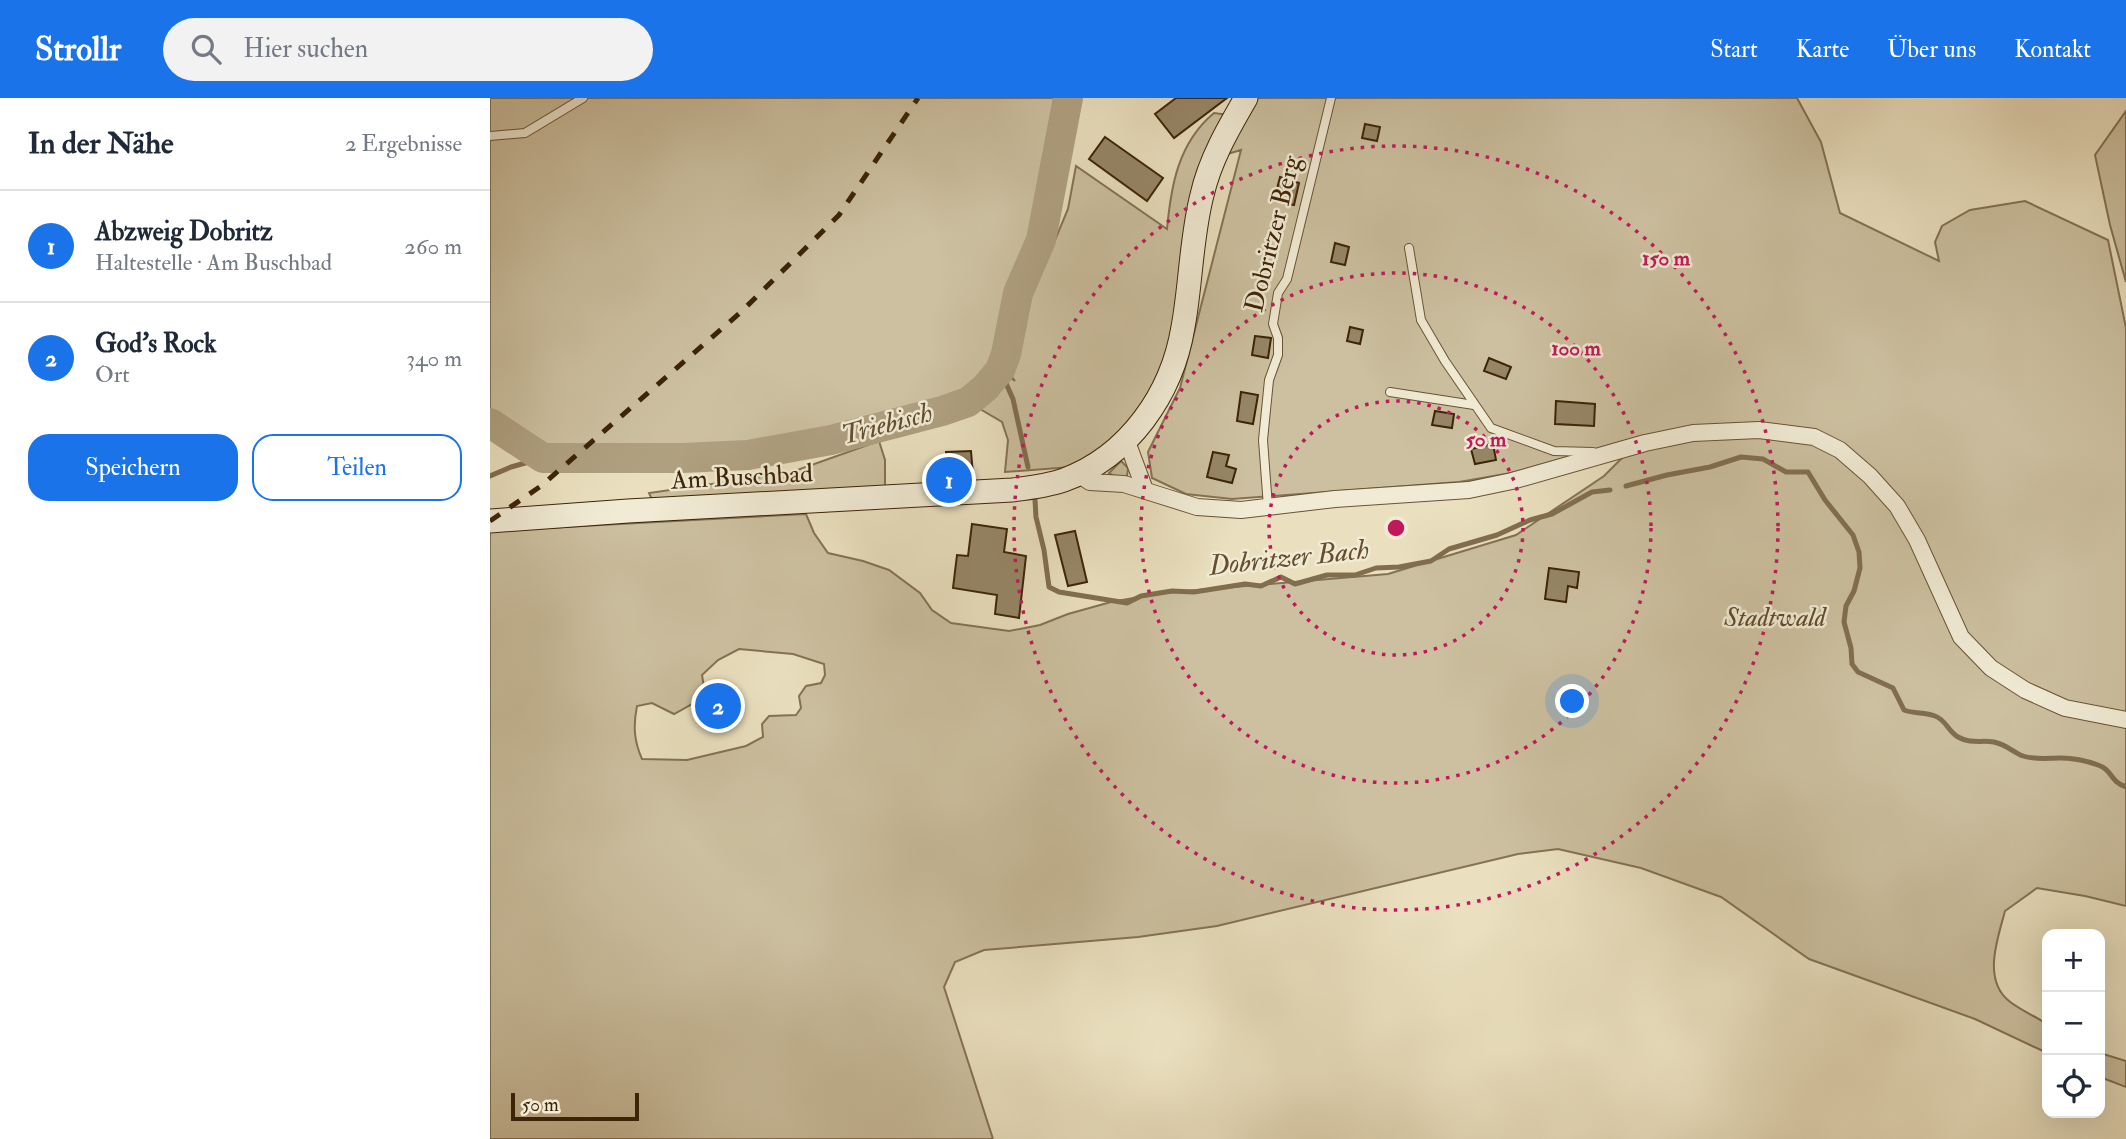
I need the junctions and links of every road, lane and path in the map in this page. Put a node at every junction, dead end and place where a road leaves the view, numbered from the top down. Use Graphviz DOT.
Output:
graph roads {
  1 [pos="583,98"];
  2 [pos="1246,98"];
  3 [pos="1331,98"];
  4 [pos="490,136"];
  5 [pos="1409,248"];
  6 [pos="1390,393"];
  7 [pos="1474,405"];
  8 [pos="1126,439"];
  9 [pos="1610,452"];
  10 [pos="1078,474"];
  11 [pos="1145,490"];
  12 [pos="1268,507"];
  13 [pos="490,522"];
  14 [pos="2126,720"];
  1 -- 4 [label="lane"];
  2 -- 8 [label="main road, Am Buschbad"];
  3 -- 12 [label="lane, Dobritzer Berg"];
  5 -- 7 [label="lane"];
  6 -- 7 [label="lane"];
  7 -- 9 [label="lane"];
  8 -- 10 [label="main road, Am Buschbad"];
  8 -- 11 [label="street"];
  9 -- 12 [label="street"];
  9 -- 14 [label="street"];
  10 -- 11 [label="street"];
  10 -- 13 [label="main road, Am Buschbad"];
  11 -- 12 [label="street"];
}
